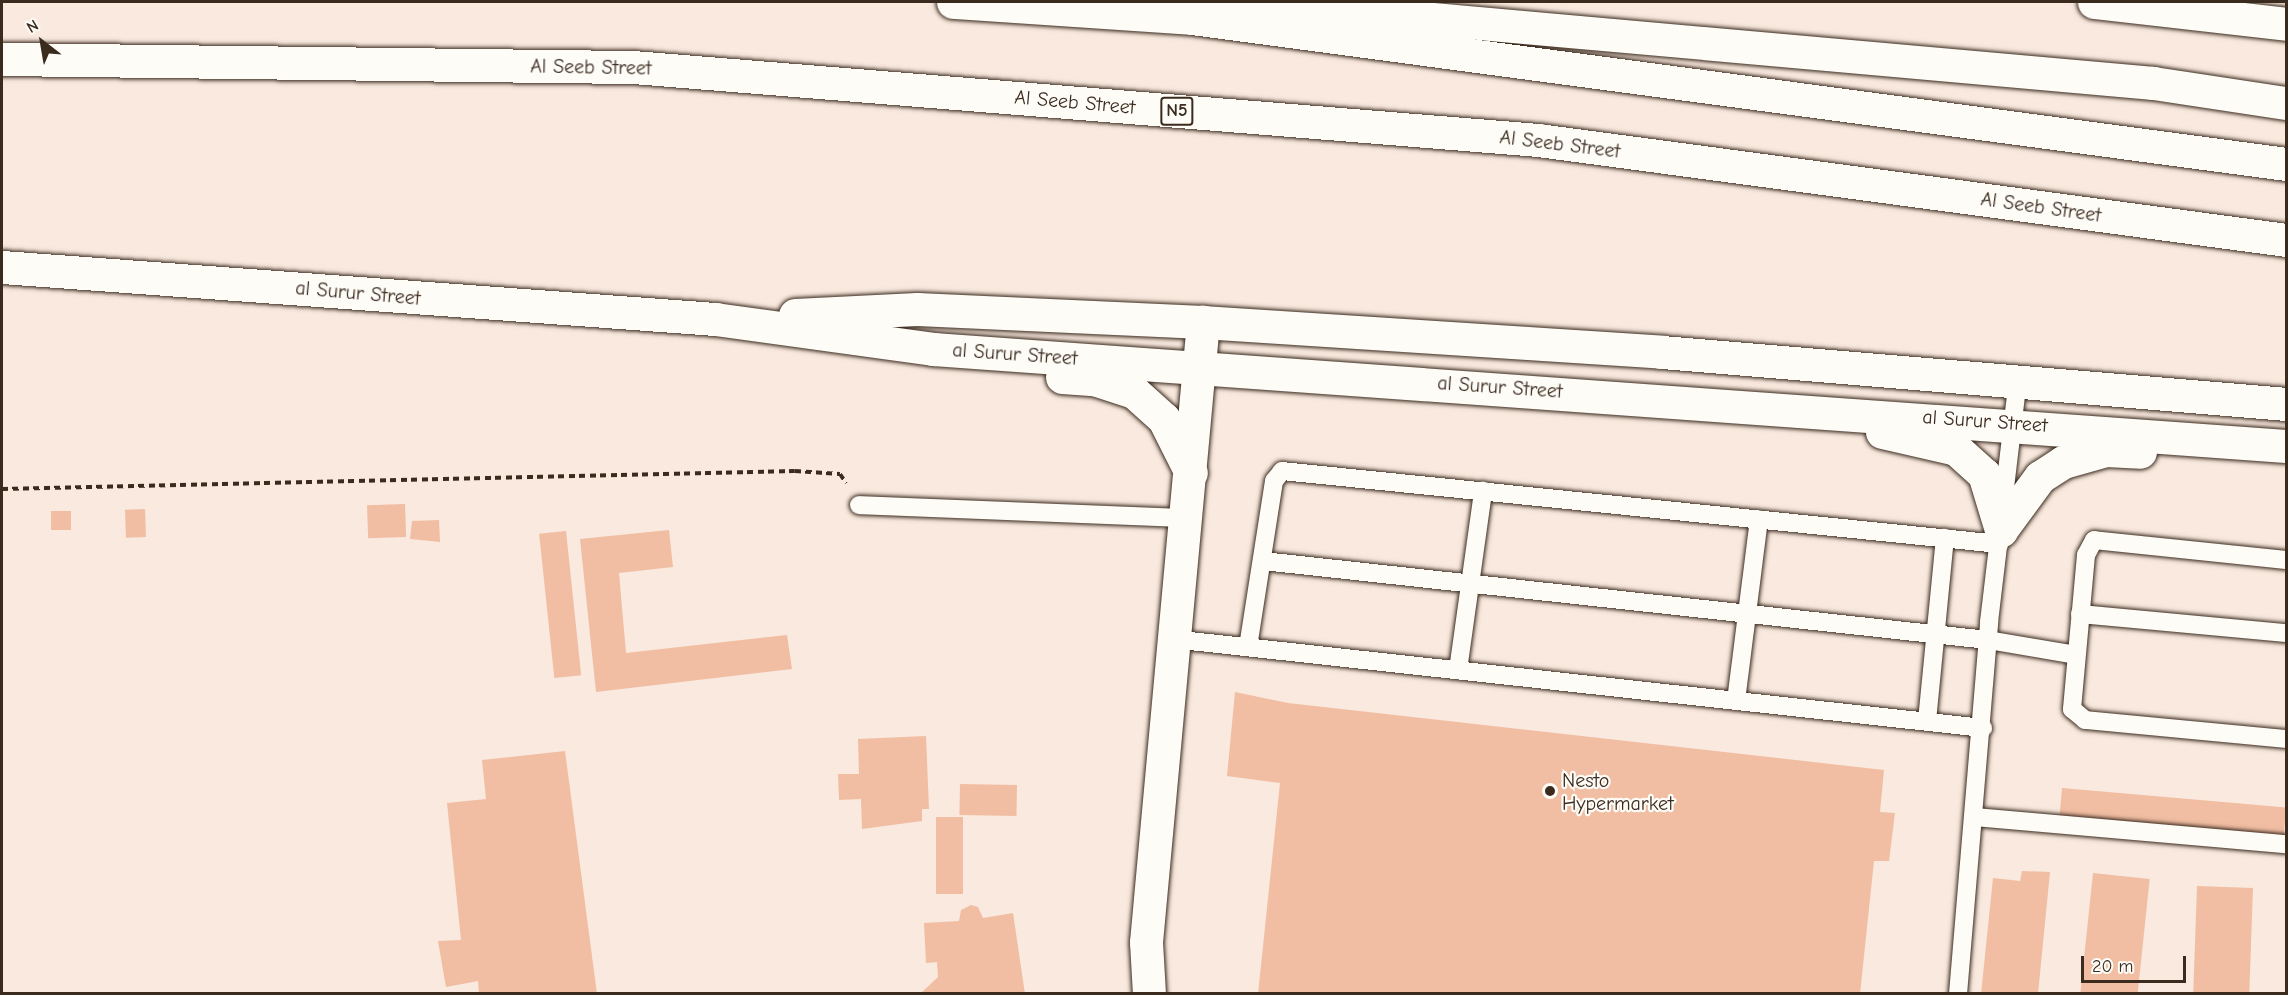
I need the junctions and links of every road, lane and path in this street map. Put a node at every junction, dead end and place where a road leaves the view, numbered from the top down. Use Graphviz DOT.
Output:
graph roads {
  1 [pos="953,2"];
  2 [pos="2094,2"];
  3 [pos="1192,18"];
  4 [pos="2286,24"];
  5 [pos="2,59"];
  6 [pos="62,60"];
  7 [pos="2,67"];
  8 [pos="2286,103"];
  9 [pos="2286,164"];
  10 [pos="2286,240"];
  11 [pos="2,267"];
  12 [pos="715,319"];
  13 [pos="1203,322"];
  14 [pos="933,349"];
  15 [pos="1199,366"];
  16 [pos="2018,380"];
  17 [pos="1461,384"];
  18 [pos="2286,404"];
  19 [pos="2014,423"];
  20 [pos="2198,438"];
  21 [pos="2286,446"];
  22 [pos="1191,473"];
  23 [pos="2,489"];
  24 [pos="1483,491"];
  25 [pos="859,505"];
  26 [pos="1186,518"];
  27 [pos="1759,519"];
  28 [pos="2000,537"];
  29 [pos="1945,538"];
  30 [pos="2286,560"];
  31 [pos="1263,561"];
  32 [pos="1469,584"];
  33 [pos="1746,614"];
  34 [pos="2080,614"];
  35 [pos="2286,633"];
  36 [pos="1936,634"];
  37 [pos="1172,639"];
  38 [pos="1988,640"];
  39 [pos="1248,647"];
  40 [pos="2076,655"];
  41 [pos="1458,670"];
  42 [pos="1736,701"];
  43 [pos="1927,722"];
  44 [pos="1983,728"];
  45 [pos="2286,739"];
  46 [pos="1975,817"];
  47 [pos="2286,844"];
  48 [pos="1149,993"];
  49 [pos="1958,993"];
  1 -- 3 [label="main road"];
  2 -- 4 [label="main road"];
  3 -- 8 [label="main road"];
  3 -- 9 [label="main road"];
  5 -- 6 [label="main road, Al Seeb Street / N5"];
  6 -- 7 [label="main road"];
  6 -- 10 [label="main road, Al Seeb Street / N5"];
  11 -- 12 [label="main road, al Surur Street"];
  12 -- 13 [label="main road, al Surur Street"];
  12 -- 14 [label="main road, al Surur Street"];
  13 -- 15 [label="main road"];
  13 -- 16 [label="main road, al Surur Street"];
  14 -- 15 [label="main road, al Surur Street"];
  14 -- 22 [label="main road"];
  15 -- 17 [label="main road, al Surur Street"];
  15 -- 22 [label="main road"];
  16 -- 18 [label="main road, al Surur Street"];
  16 -- 19 [label="lane"];
  17 -- 19 [label="main road, al Surur Street"];
  17 -- 28 [label="main road"];
  19 -- 20 [label="main road, al Surur Street"];
  19 -- 28 [label="lane"];
  20 -- 21 [label="main road, al Surur Street"];
  20 -- 28 [label="main road"];
  22 -- 26 [label="main road"];
  23 -- 25 [label="path"];
  24 -- 27 [label="lane"];
  24 -- 31 [label="lane"];
  24 -- 32 [label="lane"];
  25 -- 26 [label="lane"];
  26 -- 37 [label="main road"];
  27 -- 29 [label="lane"];
  27 -- 33 [label="lane"];
  28 -- 29 [label="lane"];
  28 -- 38 [label="lane"];
  29 -- 36 [label="lane"];
  30 -- 34 [label="lane"];
  31 -- 32 [label="lane"];
  31 -- 39 [label="lane"];
  32 -- 33 [label="lane"];
  32 -- 41 [label="lane"];
  33 -- 36 [label="lane"];
  33 -- 42 [label="lane"];
  34 -- 35 [label="lane"];
  34 -- 40 [label="lane"];
  36 -- 38 [label="lane"];
  36 -- 43 [label="lane"];
  37 -- 39 [label="lane"];
  37 -- 48 [label="main road"];
  38 -- 40 [label="lane"];
  38 -- 44 [label="lane"];
  39 -- 41 [label="lane"];
  40 -- 45 [label="lane"];
  41 -- 42 [label="lane"];
  42 -- 43 [label="lane"];
  43 -- 44 [label="lane"];
  44 -- 46 [label="lane"];
  46 -- 47 [label="lane"];
  46 -- 49 [label="lane"];
}
